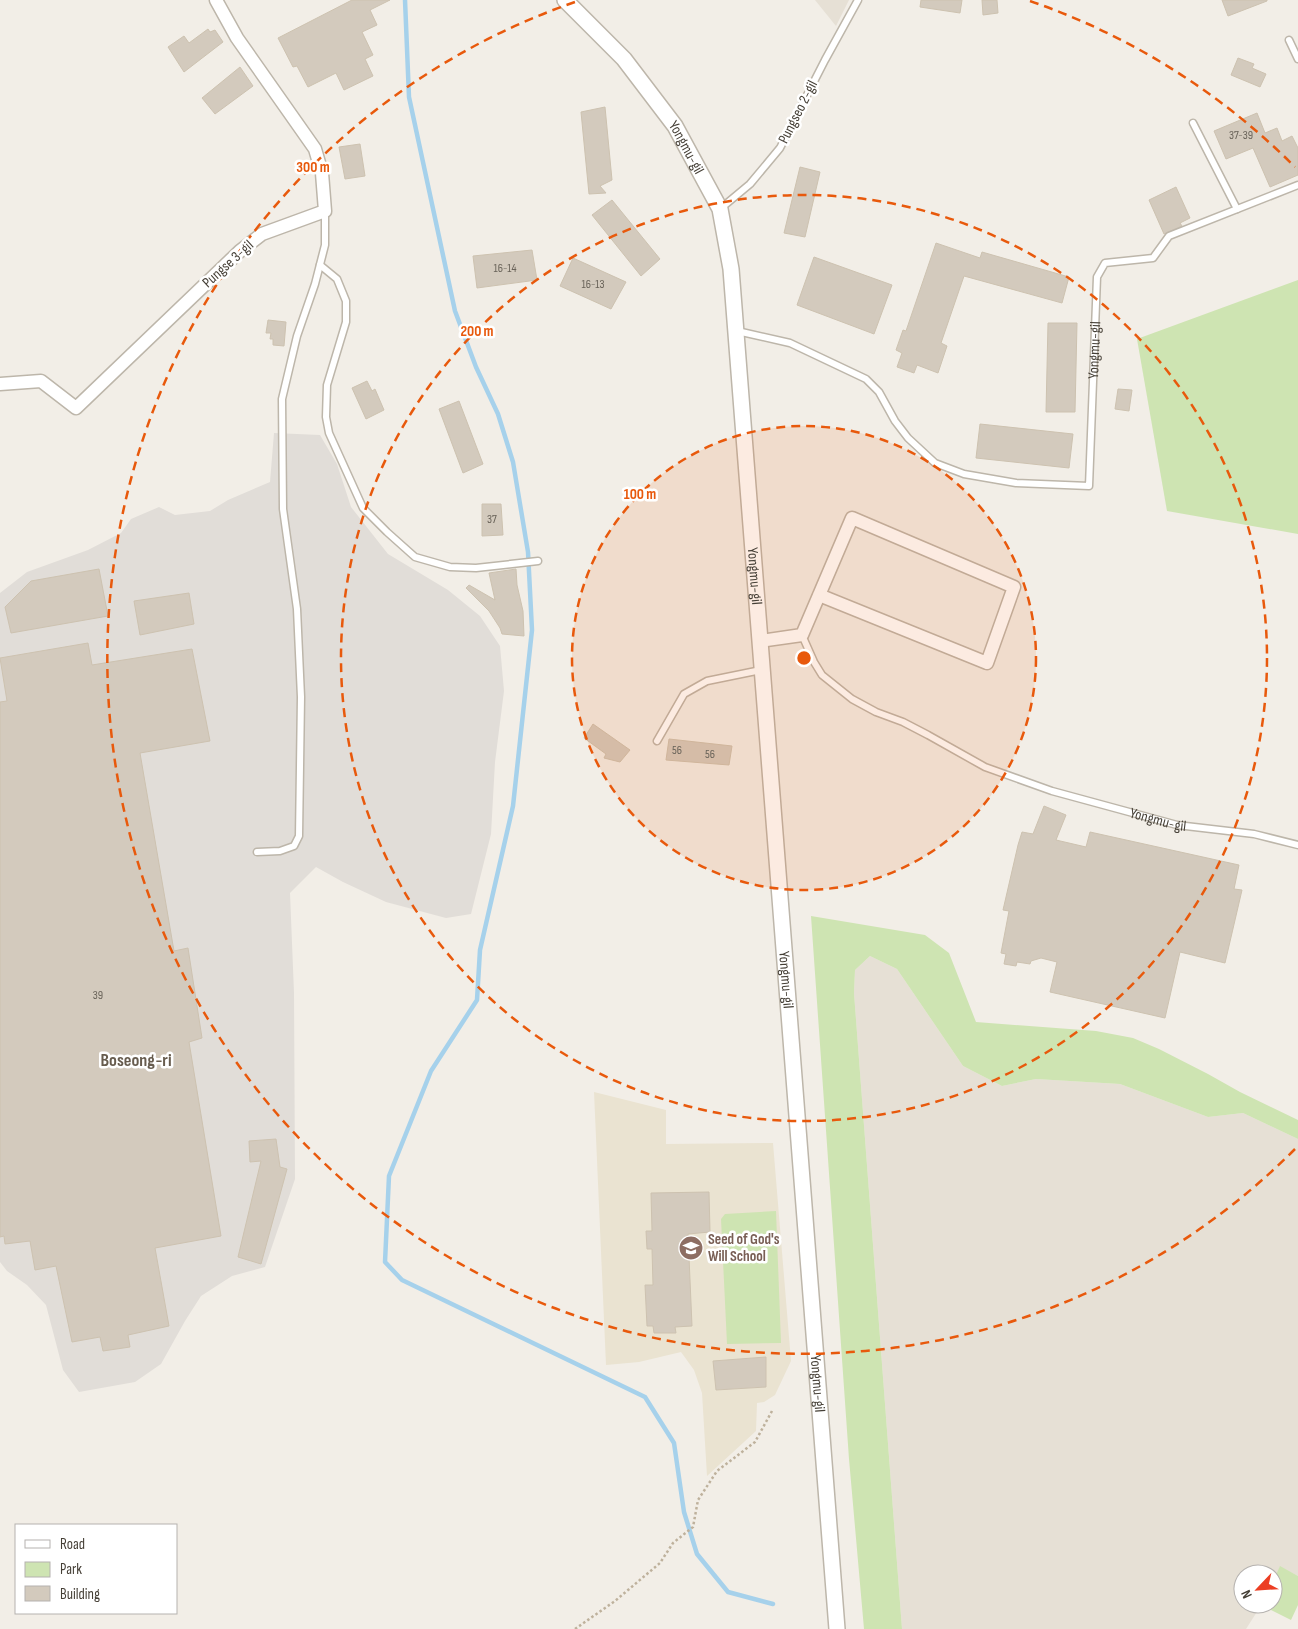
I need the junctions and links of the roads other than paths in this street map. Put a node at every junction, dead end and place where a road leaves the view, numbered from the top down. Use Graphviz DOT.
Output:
graph roads {
  1 [pos="216,0"];
  2 [pos="565,0"];
  3 [pos="858,0"];
  4 [pos="1289,40"];
  5 [pos="1298,59"];
  6 [pos="1193,123"];
  7 [pos="1298,185"];
  8 [pos="720,209"];
  9 [pos="1237,210"];
  10 [pos="325,211"];
  11 [pos="320,265"];
  12 [pos="736,330"];
  13 [pos="0,384"];
  14 [pos="535,561"];
  15 [pos="819,595"];
  16 [pos="802,635"];
  17 [pos="760,641"];
  18 [pos="762,670"];
  19 [pos="657,741"];
  20 [pos="1298,845"];
  21 [pos="256,852"];
  22 [pos="837,1629"];
  1 -- 10 [label="street"];
  2 -- 8 [label="street, Yongmu-gil"];
  3 -- 8 [label="lane, Pungseo 2-gil"];
  4 -- 5 [label="lane"];
  6 -- 9 [label="lane"];
  7 -- 9 [label="lane, Yongmu-gil"];
  8 -- 12 [label="street, Yongmu-gil"];
  9 -- 12 [label="lane, Yongmu-gil"];
  10 -- 11 [label="lane"];
  10 -- 13 [label="street, Pungse 3-gil"];
  11 -- 14 [label="lane"];
  11 -- 21 [label="lane"];
  12 -- 17 [label="street, Yongmu-gil"];
  15 -- 15 [label="street"];
  15 -- 16 [label="street"];
  16 -- 17 [label="street"];
  16 -- 20 [label="lane, Yongmu-gil"];
  17 -- 18 [label="street, Yongmu-gil"];
  18 -- 19 [label="lane"];
  18 -- 22 [label="street, Yongmu-gil"];
}
